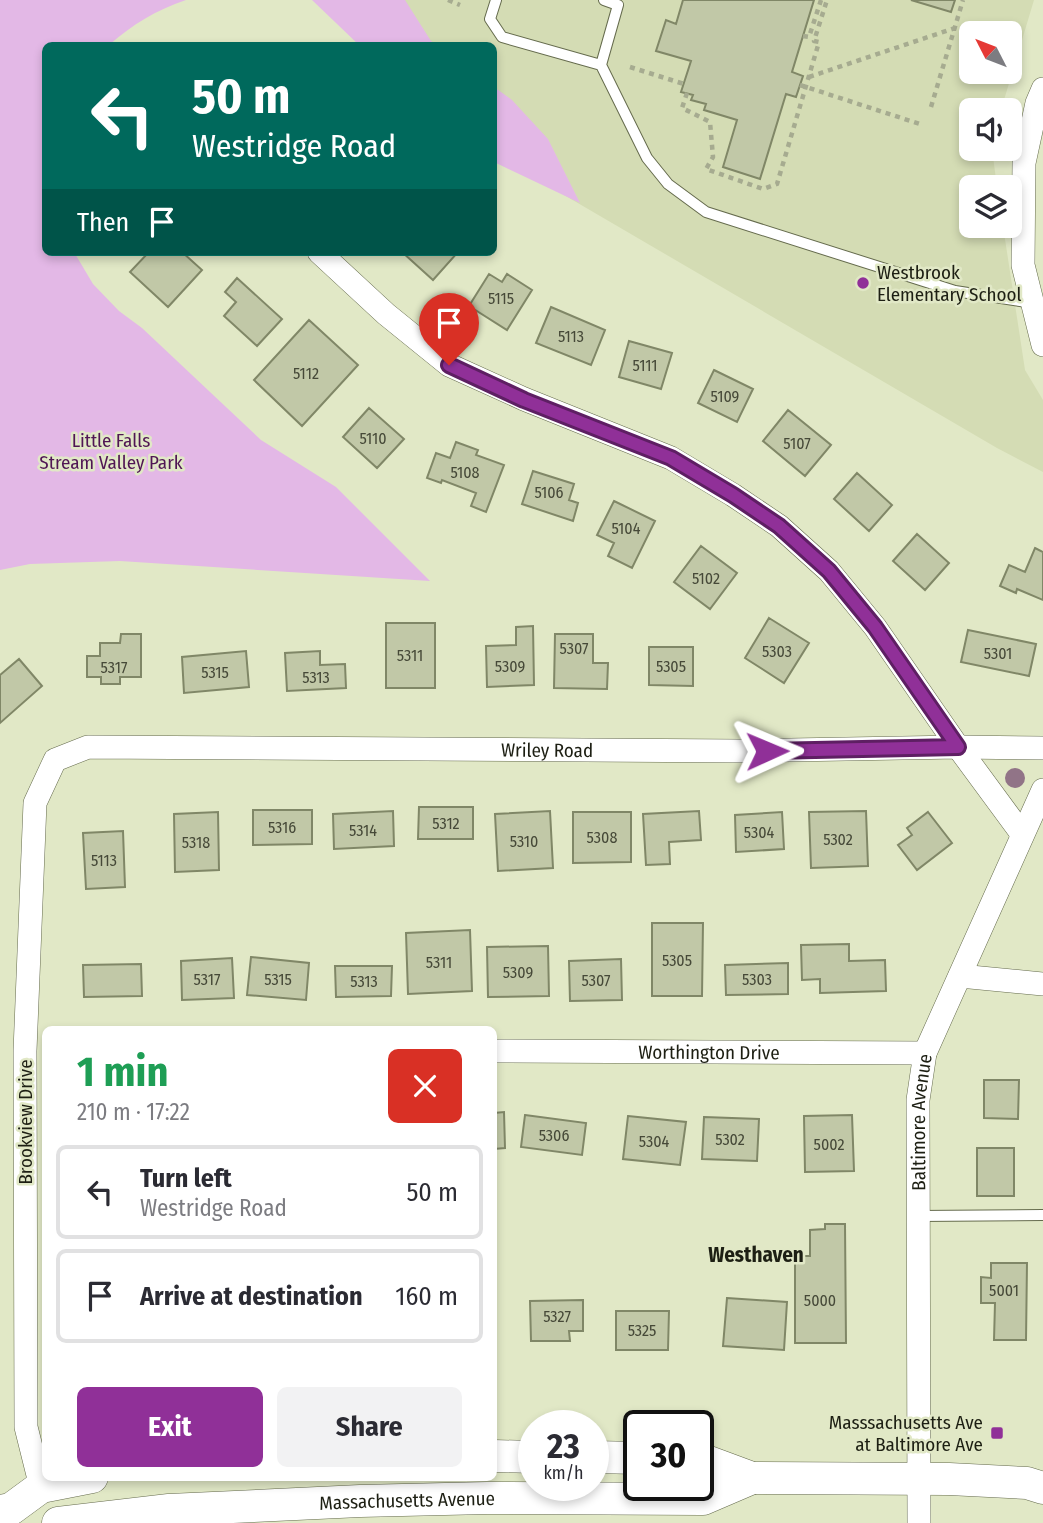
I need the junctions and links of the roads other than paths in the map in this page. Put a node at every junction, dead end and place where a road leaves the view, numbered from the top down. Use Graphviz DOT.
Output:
graph roads {
  1 [pos="496,0"];
  2 [pos="604,0"];
  3 [pos="601,65"];
  4 [pos="1043,89"];
  5 [pos="322,256"];
  6 [pos="1033,303"];
  7 [pos="1043,345"];
  8 [pos="958,747"];
  9 [pos="1043,748"];
  10 [pos="55,760"];
  11 [pos="1043,790"];
  12 [pos="1022,834"];
  13 [pos="960,976"];
  14 [pos="1043,984"];
  15 [pos="35,1050"];
  16 [pos="497,1051"];
  17 [pos="925,1053"];
  18 [pos="1043,1215"];
  19 [pos="918,1216"];
  20 [pos="497,1456"];
  21 [pos="518,1457"];
  22 [pos="714,1464"];
  23 [pos="752,1478"];
  24 [pos="918,1479"];
  25 [pos="72,1481"];
  26 [pos="1038,1483"];
  27 [pos="41,1487"];
  28 [pos="5,1510"];
  29 [pos="47,1523"];
  30 [pos="58,1523"];
  31 [pos="919,1523"];
  1 -- 3 [label="lane"];
  2 -- 3 [label="lane"];
  3 -- 6 [label="lane"];
  4 -- 6 [label="street"];
  5 -- 8 [label="street"];
  6 -- 7 [label="street"];
  8 -- 9 [label="street, Wriley Road"];
  8 -- 10 [label="street, Wriley Road"];
  8 -- 12 [label="street"];
  10 -- 15 [label="street, Brookview Drive"];
  11 -- 12 [label="street, Baltimore Avenue"];
  12 -- 13 [label="street, Baltimore Avenue"];
  13 -- 14 [label="street"];
  13 -- 17 [label="street, Baltimore Avenue"];
  15 -- 27 [label="street, Brookview Drive"];
  16 -- 17 [label="street, Worthington Drive"];
  17 -- 19 [label="street, Baltimore Avenue"];
  18 -- 19 [label="lane"];
  19 -- 24 [label="street, Baltimore Avenue"];
  20 -- 21 [label="main road"];
  22 -- 23 [label="main road, Massachusetts Avenue"];
  23 -- 24 [label="main road, Massachusetts Avenue"];
  23 -- 30 [label="main road, Massachusetts Avenue"];
  24 -- 26 [label="main road, Massachusetts Avenue"];
  24 -- 31 [label="street, Baltimore Avenue"];
  25 -- 27 [label="main road"];
  27 -- 28 [label="main road"];
  28 -- 29 [label="main road"];
}
